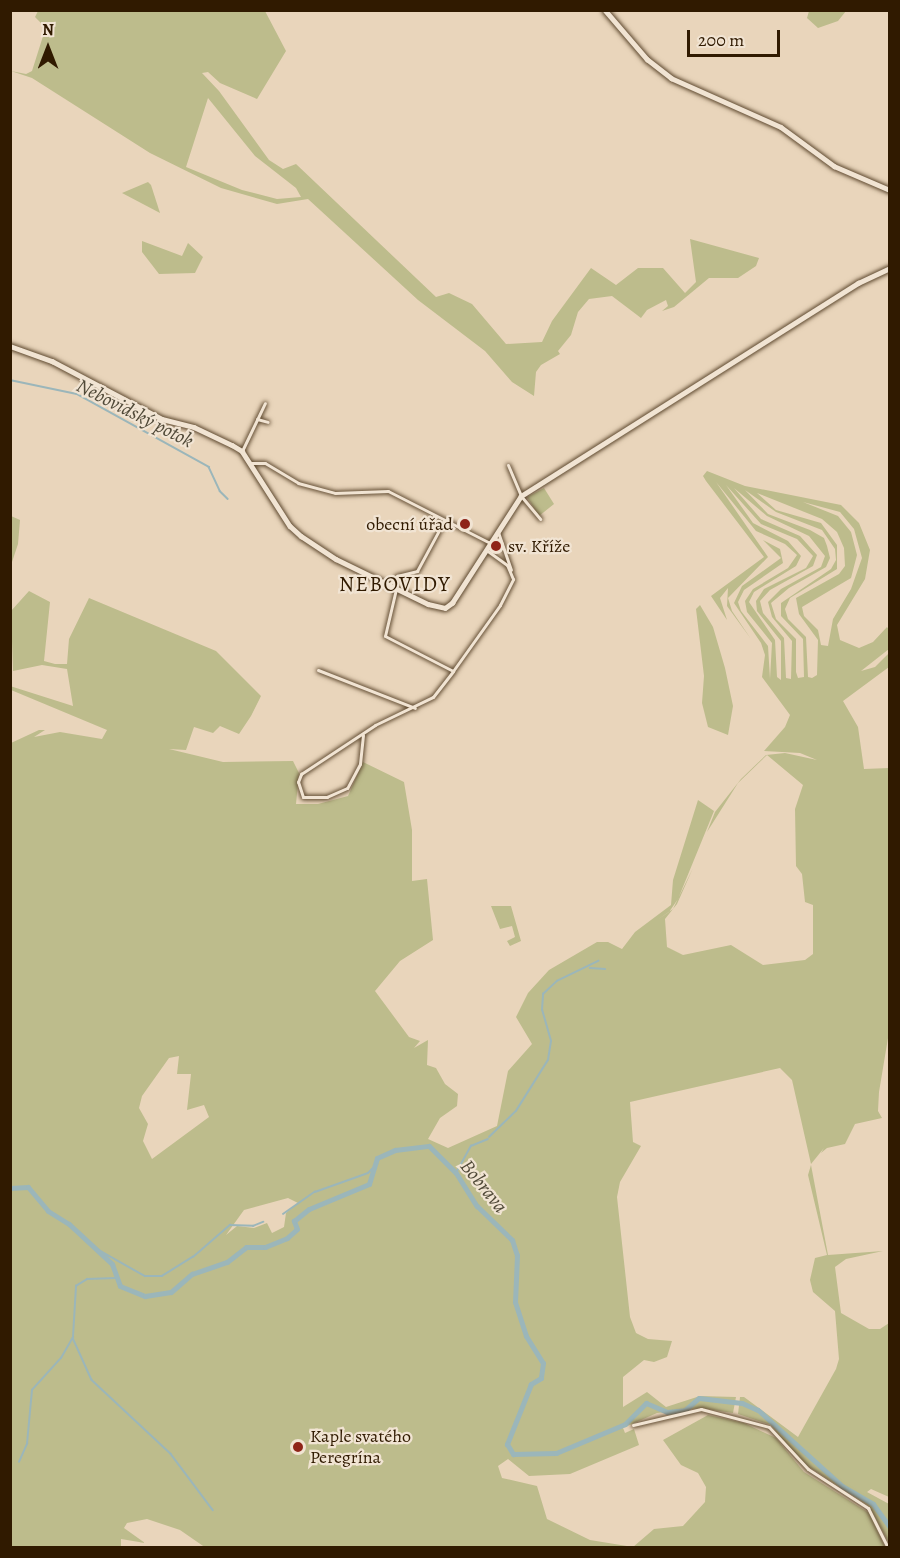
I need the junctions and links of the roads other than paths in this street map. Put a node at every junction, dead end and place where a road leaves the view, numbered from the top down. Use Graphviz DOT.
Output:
graph roads {
  1 [pos="605,10"];
  2 [pos="890,190"];
  3 [pos="890,268"];
  4 [pos="10,346"];
  5 [pos="264,403"];
  6 [pos="257,419"];
  7 [pos="268,422"];
  8 [pos="242,451"];
  9 [pos="251,463"];
  10 [pos="508,465"];
  11 [pos="521,496"];
  12 [pos="540,519"];
  13 [pos="444,520"];
  14 [pos="498,531"];
  15 [pos="490,543"];
  16 [pos="486,550"];
  17 [pos="512,572"];
  18 [pos="389,585"];
  19 [pos="396,589"];
  20 [pos="318,670"];
  21 [pos="453,671"];
  22 [pos="415,708"];
  23 [pos="363,735"];
  24 [pos="633,1425"];
  25 [pos="888,1548"];
  1 -- 2 [label="street"];
  3 -- 11 [label="street"];
  4 -- 8 [label="street"];
  5 -- 6 [label="street"];
  6 -- 7 [label="street"];
  6 -- 8 [label="street"];
  8 -- 9 [label="street"];
  9 -- 13 [label="street"];
  9 -- 18 [label="street"];
  10 -- 11 [label="street"];
  11 -- 12 [label="street"];
  11 -- 14 [label="street"];
  13 -- 15 [label="street"];
  13 -- 18 [label="street"];
  14 -- 15 [label="street"];
  14 -- 17 [label="street"];
  15 -- 16 [label="street"];
  16 -- 17 [label="street"];
  16 -- 19 [label="street"];
  17 -- 21 [label="street"];
  18 -- 19 [label="street"];
  19 -- 21 [label="street"];
  20 -- 22 [label="street"];
  21 -- 22 [label="street"];
  22 -- 23 [label="street"];
  23 -- 23 [label="street"];
  24 -- 25 [label="street"];
}
